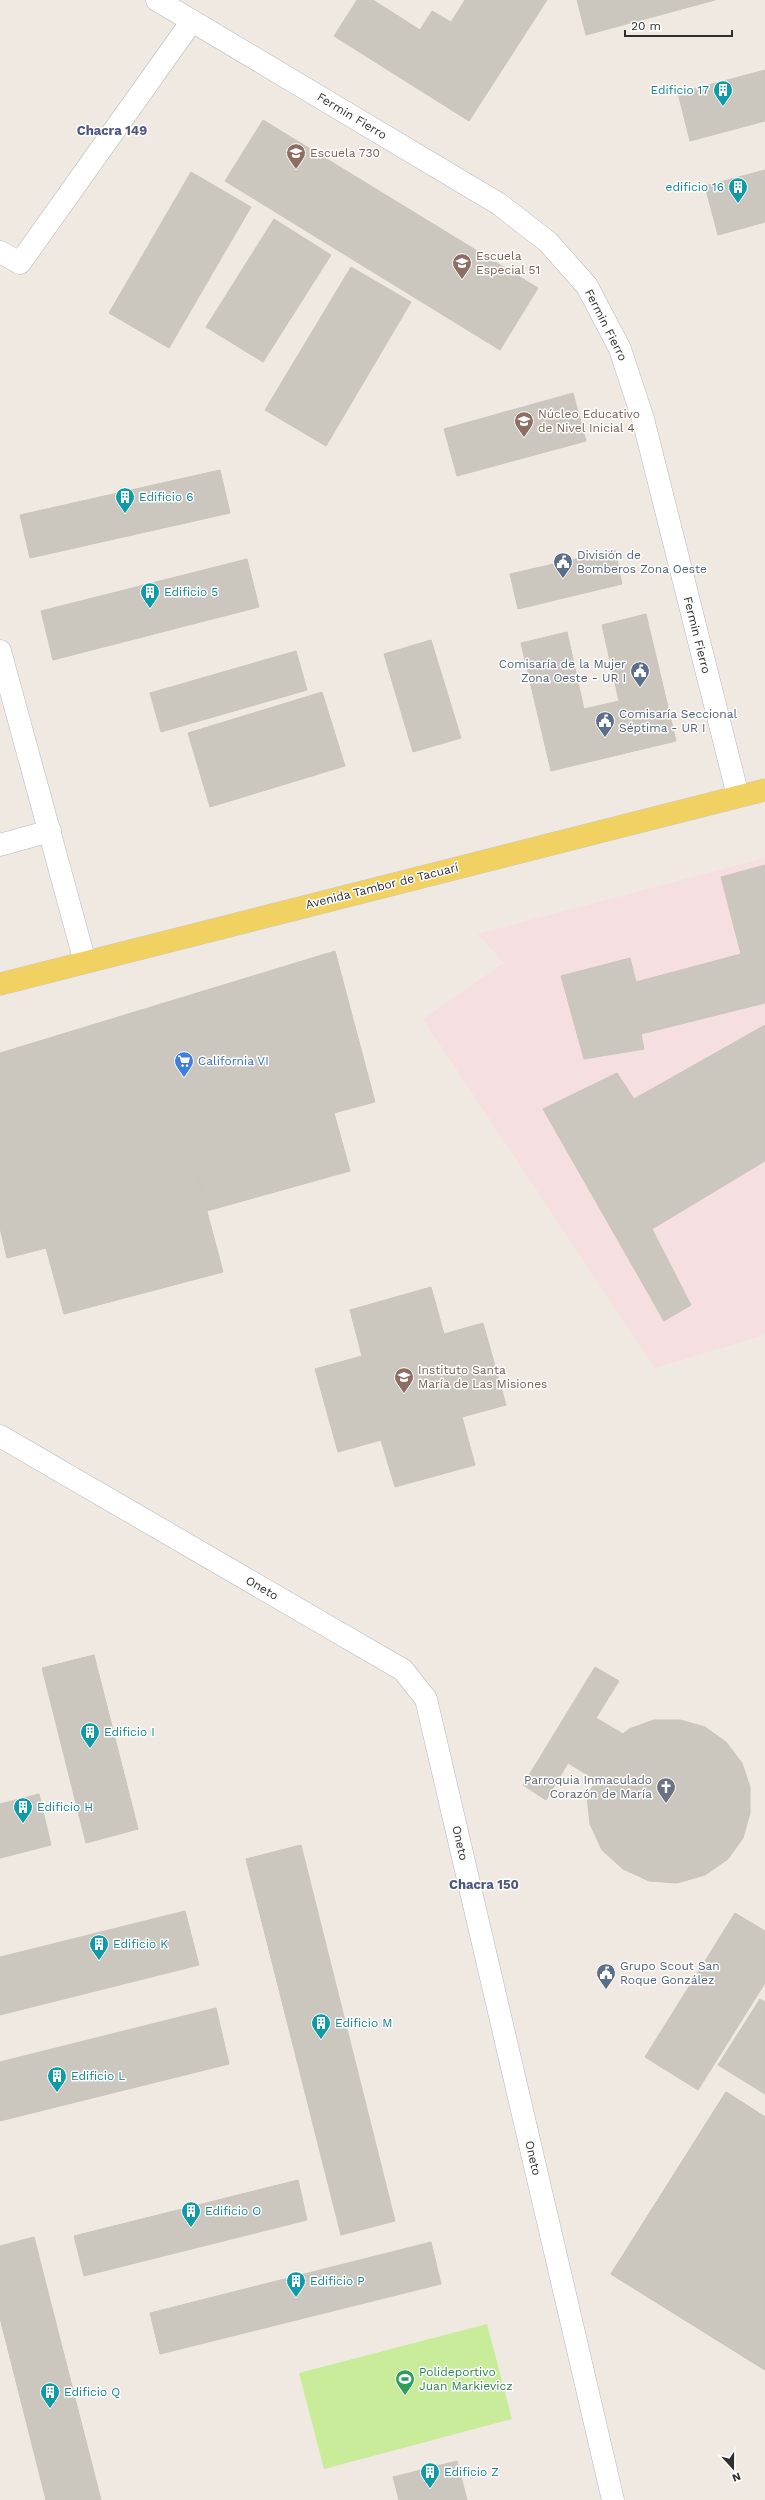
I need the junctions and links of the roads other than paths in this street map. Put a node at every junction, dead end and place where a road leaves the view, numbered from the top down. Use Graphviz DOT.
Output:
graph roads {
  1 [pos="157,0"];
  2 [pos="192,21"];
  3 [pos="0,252"];
  4 [pos="0,651"];
  5 [pos="765,790"];
  6 [pos="738,796"];
  7 [pos="50,831"];
  8 [pos="0,845"];
  9 [pos="85,962"];
  10 [pos="0,984"];
  11 [pos="0,1436"];
  12 [pos="613,2500"];
  1 -- 2 [label="street, Fermin Fierro"];
  2 -- 3 [label="street"];
  2 -- 6 [label="street, Fermin Fierro"];
  4 -- 7 [label="street"];
  5 -- 6 [label="main road, Avenida Tambor de Tacuarí"];
  6 -- 9 [label="main road, Avenida Tambor de Tacuarí"];
  7 -- 8 [label="street"];
  7 -- 9 [label="street"];
  9 -- 10 [label="main road, Avenida Tambor de Tacuarí"];
  11 -- 12 [label="street, Oneto"];
}
